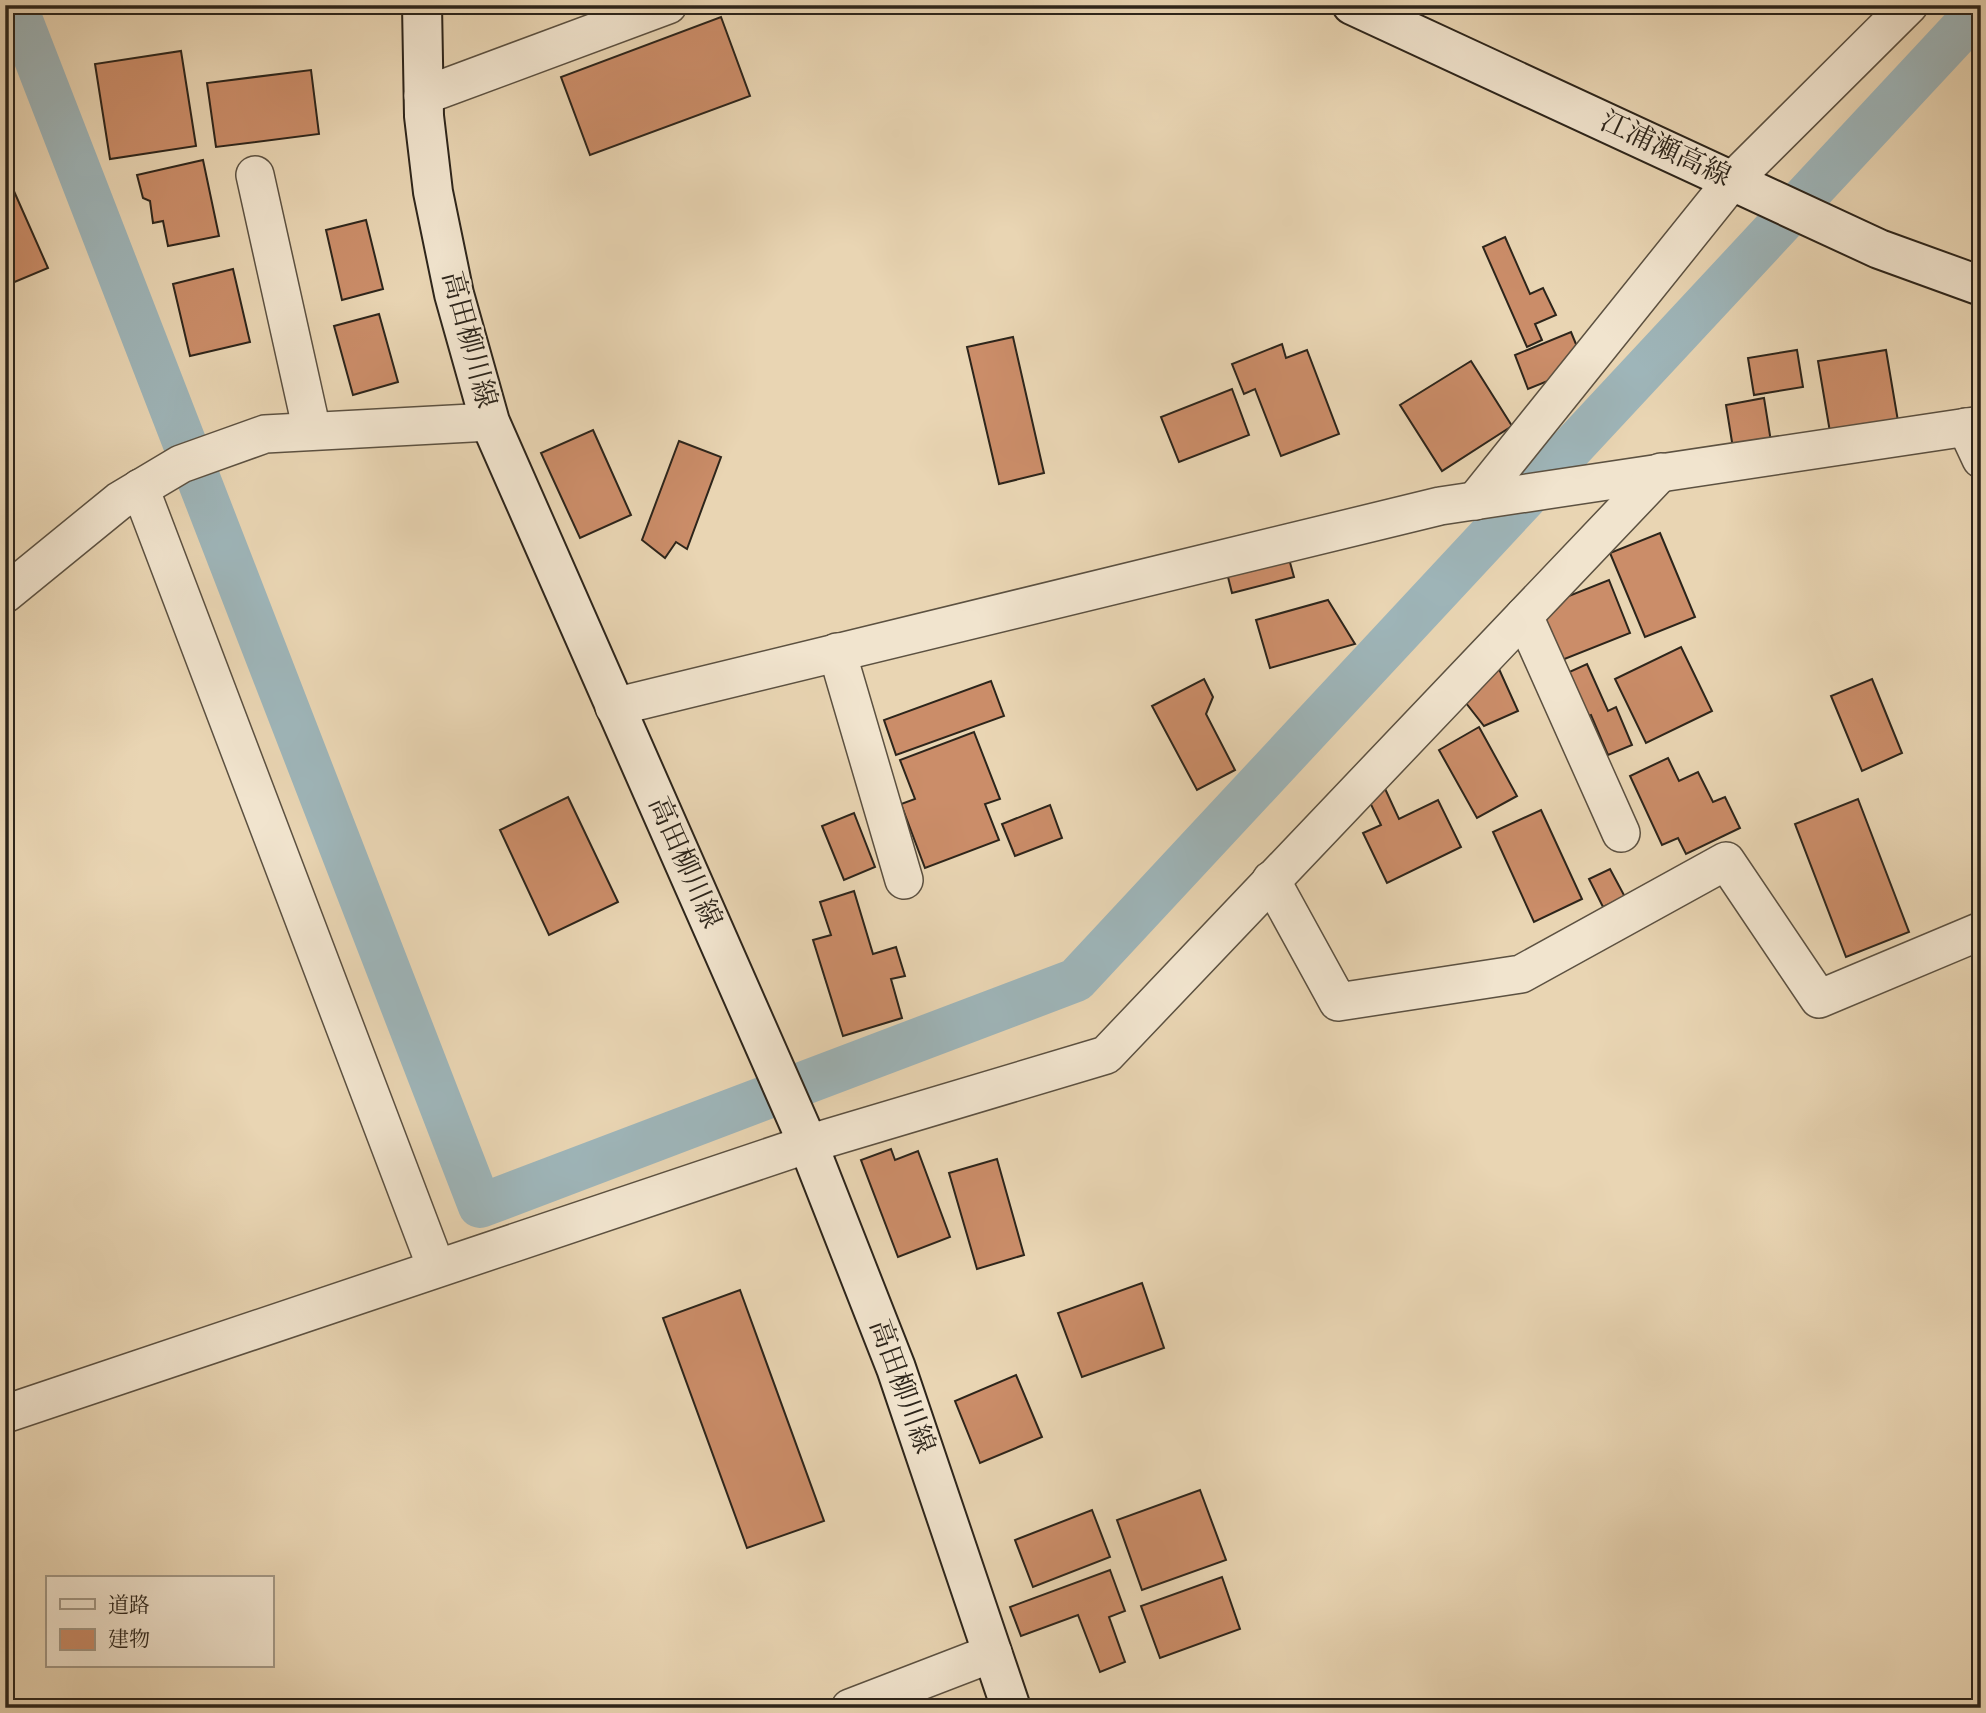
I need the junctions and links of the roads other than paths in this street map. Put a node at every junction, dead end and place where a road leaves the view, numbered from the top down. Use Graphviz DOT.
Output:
graph roads {
  1 [pos="422,5"];
  2 [pos="668,5"];
  3 [pos="1352,5"];
  4 [pos="1909,5"];
  5 [pos="423,96"];
  6 [pos="255,175"];
  7 [pos="1747,188"];
  8 [pos="1981,286"];
  9 [pos="490,422"];
  10 [pos="312,431"];
  11 [pos="1976,437"];
  12 [pos="1661,472"];
  13 [pos="129,495"];
  14 [pos="1458,504"];
  15 [pos="5,594"];
  16 [pos="1524,615"];
  17 [pos="837,652"];
  18 [pos="614,707"];
  19 [pos="1621,833"];
  20 [pos="904,880"];
  21 [pos="1271,880"];
  22 [pos="1981,931"];
  23 [pos="808,1144"];
  24 [pos="436,1267"];
  25 [pos="5,1414"];
  26 [pos="993,1653"];
  27 [pos="850,1708"];
  28 [pos="1011,1708"];
  1 -- 5 [label="main road, 高田柳川線"];
  2 -- 5 [label="street"];
  3 -- 7 [label="main road, 江浦瀬高線"];
  4 -- 7 [label="street"];
  5 -- 9 [label="main road, 高田柳川線"];
  6 -- 10 [label="street"];
  7 -- 8 [label="main road, 江浦瀬高線"];
  7 -- 14 [label="street"];
  9 -- 10 [label="street"];
  9 -- 18 [label="main road, 高田柳川線"];
  10 -- 13 [label="street"];
  11 -- 12 [label="street"];
  12 -- 14 [label="street"];
  12 -- 16 [label="street"];
  13 -- 15 [label="street"];
  13 -- 24 [label="street"];
  14 -- 17 [label="street"];
  16 -- 19 [label="street"];
  16 -- 21 [label="street"];
  17 -- 18 [label="street"];
  17 -- 20 [label="street"];
  18 -- 23 [label="main road, 高田柳川線"];
  21 -- 22 [label="street"];
  21 -- 23 [label="street"];
  23 -- 24 [label="street"];
  23 -- 26 [label="main road, 高田柳川線"];
  24 -- 25 [label="street"];
  26 -- 27 [label="street"];
  26 -- 28 [label="main road, 高田柳川線"];
}
